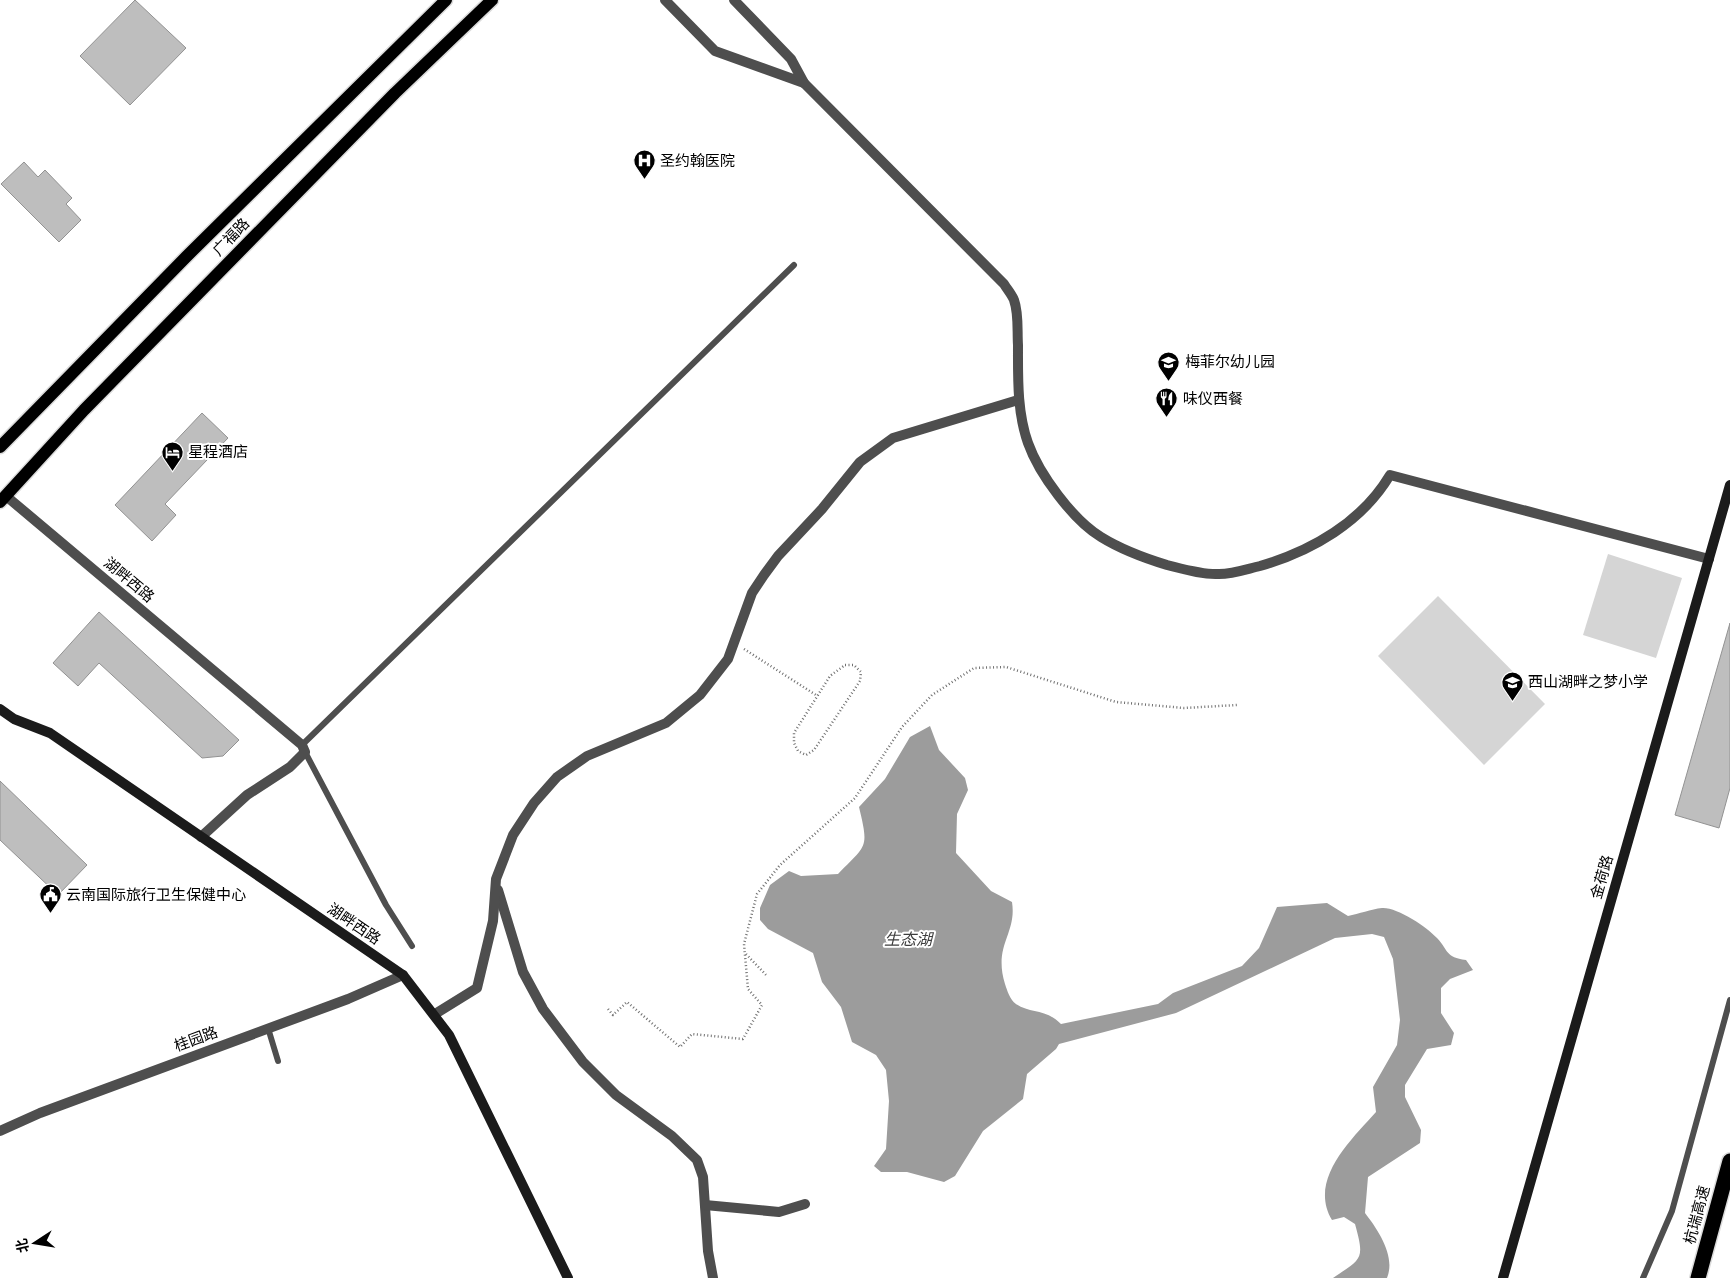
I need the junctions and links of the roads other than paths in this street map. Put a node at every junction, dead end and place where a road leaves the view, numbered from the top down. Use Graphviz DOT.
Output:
graph roads {
  1 [pos="446,0"];
  2 [pos="492,0"];
  3 [pos="665,0"];
  4 [pos="734,0"];
  5 [pos="804,83"];
  6 [pos="794,265"];
  7 [pos="1018,400"];
  8 [pos="0,447"];
  9 [pos="1730,484"];
  10 [pos="3,499"];
  11 [pos="1708,560"];
  12 [pos="0,710"];
  13 [pos="303,748"];
  14 [pos="201,837"];
  15 [pos="496,879"];
  16 [pos="412,946"];
  17 [pos="403,975"];
  18 [pos="1730,1000"];
  19 [pos="435,1014"];
  20 [pos="268,1028"];
  21 [pos="278,1061"];
  22 [pos="0,1131"];
  23 [pos="1730,1161"];
  24 [pos="805,1204"];
  25 [pos="705,1205"];
  26 [pos="568,1278"];
  27 [pos="713,1278"];
  28 [pos="1504,1278"];
  29 [pos="1643,1278"];
  30 [pos="1697,1278"];
  1 -- 8 [label="main road, 广福路"];
  2 -- 10 [label="main road, 广福路"];
  3 -- 5 [label="street"];
  4 -- 5 [label="street"];
  5 -- 7 [label="street"];
  6 -- 13 [label="lane"];
  7 -- 11 [label="street"];
  7 -- 15 [label="street"];
  9 -- 11 [label="street, 金荷路"];
  10 -- 13 [label="street, 湖畔西路"];
  11 -- 28 [label="street, 金荷路"];
  12 -- 14 [label="street, 湖畔西路"];
  13 -- 14 [label="street"];
  13 -- 16 [label="lane"];
  14 -- 17 [label="street, 湖畔西路"];
  15 -- 19 [label="street"];
  15 -- 25 [label="street"];
  17 -- 19 [label="street, 湖畔西路"];
  17 -- 20 [label="street, 桂园路"];
  18 -- 29 [label="lane"];
  19 -- 26 [label="street, 湖畔西路"];
  20 -- 21 [label="lane"];
  20 -- 22 [label="street, 桂园路"];
  23 -- 30 [label="highway, 杭瑞高速"];
  24 -- 25 [label="street"];
  25 -- 27 [label="street"];
}
